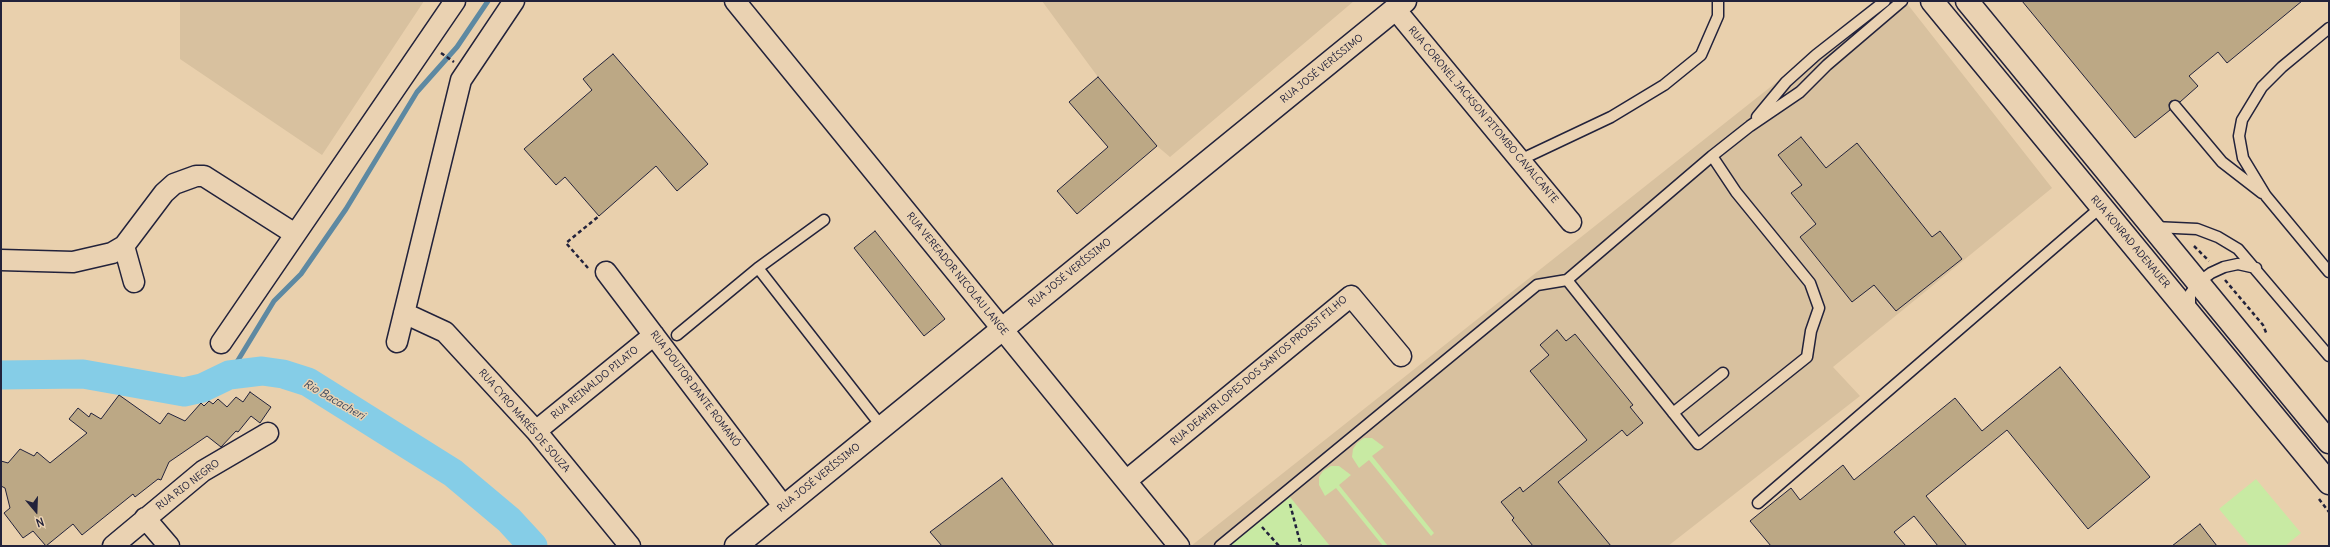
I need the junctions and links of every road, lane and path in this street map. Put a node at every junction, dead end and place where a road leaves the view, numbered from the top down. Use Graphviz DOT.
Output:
graph roads {
  1 [pos="456,1"];
  2 [pos="514,1"];
  3 [pos="735,1"];
  4 [pos="1718,1"];
  5 [pos="1885,1"];
  6 [pos="1902,1"];
  7 [pos="1932,1"];
  8 [pos="1967,1"];
  9 [pos="1400,5"];
  10 [pos="2329,28"];
  11 [pos="427,44"];
  12 [pos="468,71"];
  13 [pos="2174,106"];
  14 [pos="1750,126"];
  15 [pos="1712,156"];
  16 [pos="1520,160"];
  17 [pos="2266,196"];
  18 [pos="2101,207"];
  19 [pos="599,216"];
  20 [pos="824,220"];
  21 [pos="1570,222"];
  22 [pos="2154,228"];
  23 [pos="296,234"];
  24 [pos="124,246"];
  25 [pos="1,260"];
  26 [pos="758,268"];
  27 [pos="2256,268"];
  28 [pos="599,272"];
  29 [pos="2329,272"];
  30 [pos="1567,280"];
  31 [pos="134,282"];
  32 [pos="2199,282"];
  33 [pos="404,313"];
  34 [pos="2192,316"];
  35 [pos="1002,329"];
  36 [pos="654,335"];
  37 [pos="677,335"];
  38 [pos="397,342"];
  39 [pos="221,343"];
  40 [pos="2327,351"];
  41 [pos="1401,356"];
  42 [pos="1723,373"];
  43 [pos="1673,413"];
  44 [pos="882,427"];
  45 [pos="536,432"];
  46 [pos="268,433"];
  47 [pos="2329,442"];
  48 [pos="1126,481"];
  49 [pos="2329,483"];
  50 [pos="1289,498"];
  51 [pos="1758,503"];
  52 [pos="784,507"];
  53 [pos="144,518"];
  54 [pos="1258,523"];
  55 [pos="113,546"];
  56 [pos="169,546"];
  57 [pos="630,546"];
  58 [pos="736,546"];
  59 [pos="1179,546"];
  60 [pos="1220,546"];
  61 [pos="1279,546"];
  62 [pos="1301,546"];
  1 -- 11 [label="street"];
  2 -- 12 [label="street"];
  3 -- 35 [label="street, RUA VEREADOR NICOLAU LANGE"];
  4 -- 16 [label="lane"];
  5 -- 14 [label="lane"];
  6 -- 14 [label="lane"];
  7 -- 18 [label="main road, RUA KONRAD ADENAUER"];
  8 -- 22 [label="main road"];
  9 -- 16 [label="street, RUA CORONEL JACKSON PITOMBO CAVALCANTE"];
  9 -- 35 [label="main road, RUA JOSÉ VERÍSSIMO"];
  10 -- 17 [label="lane"];
  11 -- 12 [label="path"];
  11 -- 23 [label="street"];
  12 -- 33 [label="street"];
  13 -- 17 [label="lane"];
  14 -- 15 [label="lane"];
  15 -- 30 [label="lane"];
  15 -- 43 [label="lane"];
  16 -- 21 [label="street, RUA CORONEL JACKSON PITOMBO CAVALCANTE"];
  17 -- 29 [label="lane"];
  18 -- 34 [label="main road, RUA KONRAD ADENAUER"];
  18 -- 51 [label="lane"];
  19 -- 28 [label="path"];
  20 -- 26 [label="lane"];
  22 -- 27 [label="lane"];
  22 -- 32 [label="main road"];
  23 -- 24 [label="street"];
  23 -- 39 [label="street"];
  24 -- 25 [label="street"];
  24 -- 31 [label="street"];
  26 -- 37 [label="lane"];
  26 -- 44 [label="lane"];
  27 -- 32 [label="lane"];
  27 -- 40 [label="lane"];
  28 -- 36 [label="street, RUA DOUTOR DANTE ROMANÓ"];
  30 -- 43 [label="lane"];
  30 -- 60 [label="lane"];
  32 -- 34 [label="lane"];
  32 -- 47 [label="main road"];
  33 -- 38 [label="street"];
  33 -- 45 [label="street, RUA CYRO MARÉS DE SOUZA"];
  34 -- 49 [label="main road, RUA KONRAD ADENAUER"];
  35 -- 44 [label="main road, RUA JOSÉ VERÍSSIMO"];
  35 -- 48 [label="street, RUA VEREADOR NICOLAU LANGE"];
  36 -- 45 [label="street, RUA REINALDO PILATO"];
  36 -- 52 [label="street, RUA DOUTOR DANTE ROMANÓ"];
  41 -- 48 [label="street, RUA DEAHIR LOPES DOS SANTOS PROBST FILHO"];
  42 -- 43 [label="lane"];
  44 -- 52 [label="main road, RUA JOSÉ VERÍSSIMO"];
  45 -- 57 [label="street, RUA CYRO MARÉS DE SOUZA"];
  46 -- 53 [label="street, RUA RIO NEGRO"];
  48 -- 59 [label="street, RUA VEREADOR NICOLAU LANGE"];
  50 -- 62 [label="path"];
  52 -- 58 [label="main road, RUA JOSÉ VERÍSSIMO"];
  53 -- 55 [label="street, RUA RIO NEGRO"];
  53 -- 56 [label="street"];
  54 -- 61 [label="path"];
}
